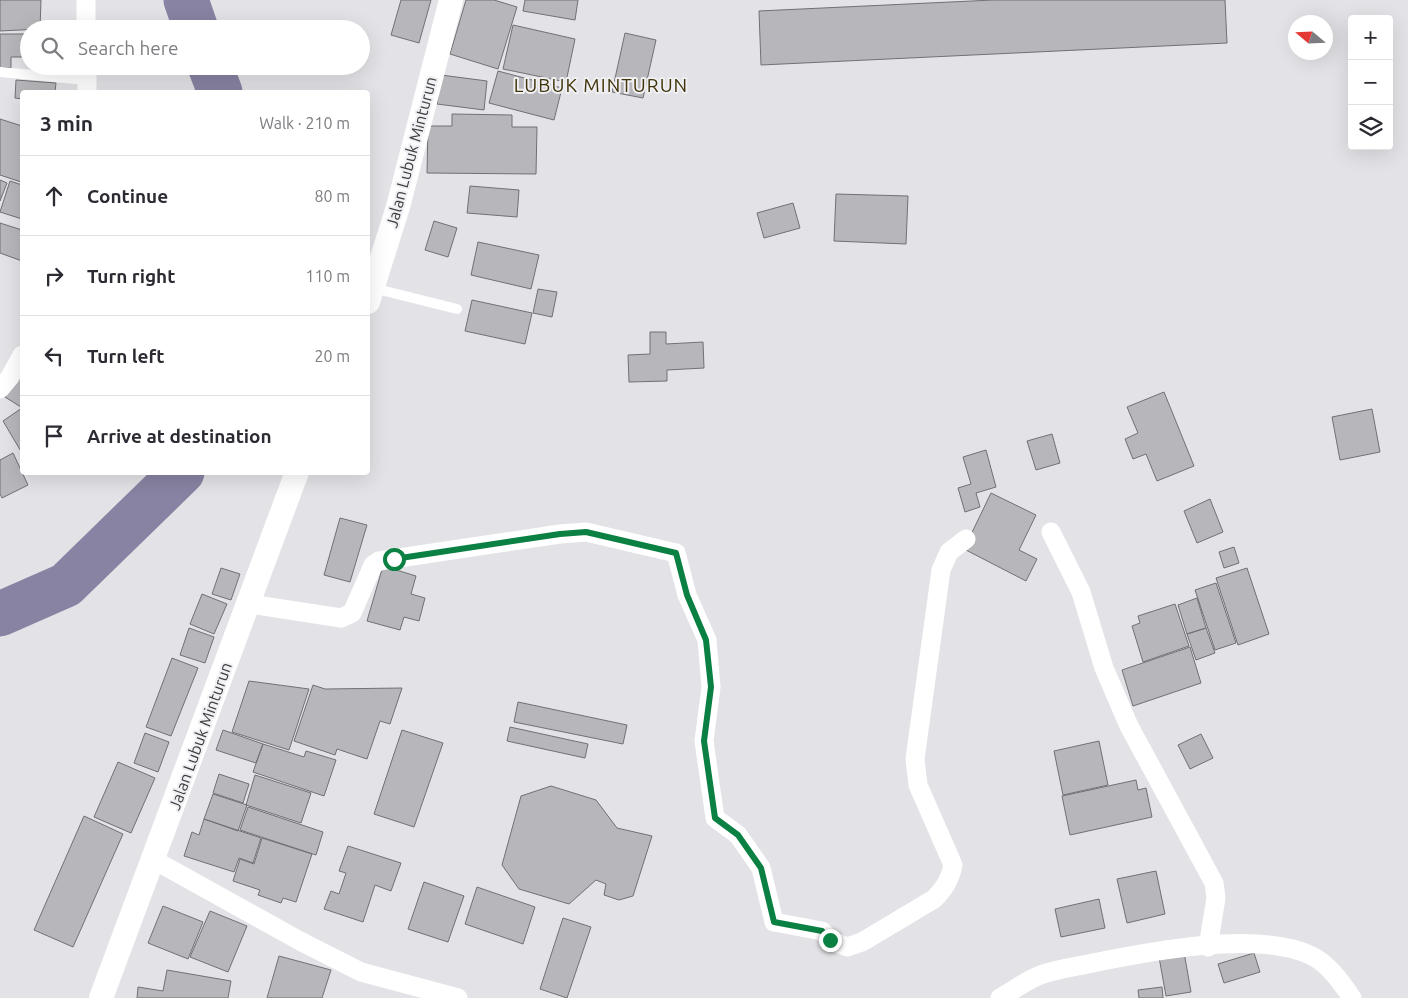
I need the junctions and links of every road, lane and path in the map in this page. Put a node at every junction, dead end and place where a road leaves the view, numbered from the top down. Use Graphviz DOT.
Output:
graph roads {
  1 [pos="86,0"];
  2 [pos="451,0"];
  3 [pos="86,20"];
  4 [pos="0,72"];
  5 [pos="20,74"];
  6 [pos="33,75"];
  7 [pos="87,80"];
  8 [pos="370,295"];
  9 [pos="457,309"];
  10 [pos="20,359"];
  11 [pos="0,389"];
  12 [pos="296,475"];
  13 [pos="1051,532"];
  14 [pos="966,539"];
  15 [pos="250,604"];
  16 [pos="154,860"];
  17 [pos="1208,947"];
  18 [pos="101,998"];
  19 [pos="458,998"];
  20 [pos="1000,998"];
  21 [pos="1352,998"];
  1 -- 3 [label="street"];
  2 -- 8 [label="street, Jalan Lubuk Minturun"];
  4 -- 5 [label="lane"];
  6 -- 7 [label="lane"];
  8 -- 9 [label="lane"];
  10 -- 11 [label="street"];
  12 -- 15 [label="street, Jalan Lubuk Minturun"];
  13 -- 17 [label="street"];
  14 -- 15 [label="street"];
  15 -- 16 [label="street, Jalan Lubuk Minturun"];
  16 -- 18 [label="street, Jalan Lubuk Minturun"];
  16 -- 19 [label="street"];
  17 -- 20 [label="street"];
  17 -- 21 [label="street"];
}
